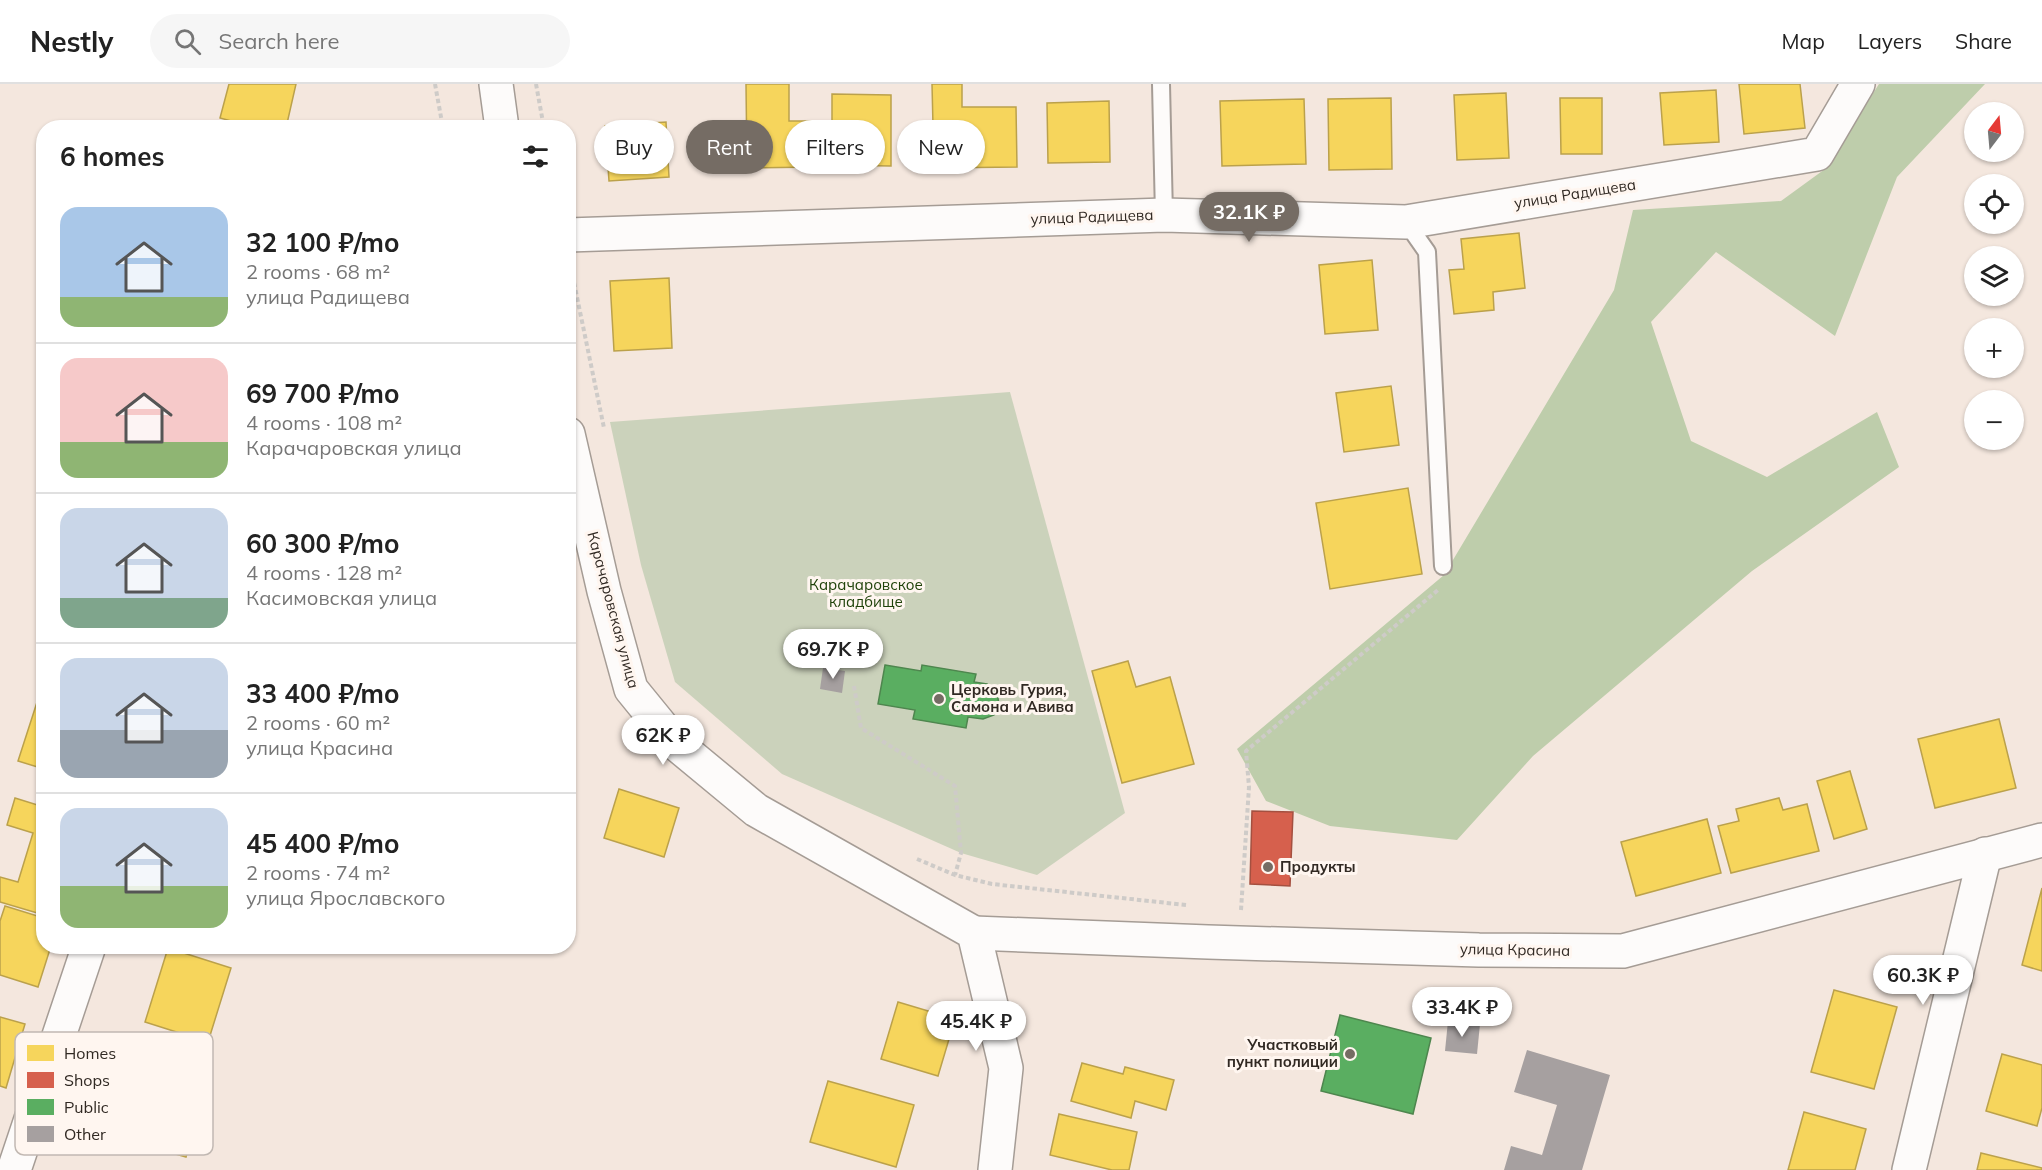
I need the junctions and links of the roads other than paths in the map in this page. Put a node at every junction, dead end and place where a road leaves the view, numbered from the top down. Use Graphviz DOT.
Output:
graph roads {
  1 [pos="496,84"];
  2 [pos="1161,84"];
  3 [pos="1858,84"];
  4 [pos="501,120"];
  5 [pos="1164,215"];
  6 [pos="1406,222"];
  7 [pos="576,249"];
  8 [pos="576,469"];
  9 [pos="1443,566"];
  10 [pos="2042,840"];
  11 [pos="1985,854"];
  12 [pos="974,933"];
  13 [pos="85,954"];
  14 [pos="60,1032"];
  15 [pos="19,1155"];
  16 [pos="14,1170"];
  17 [pos="995,1170"];
  18 [pos="1909,1170"];
  1 -- 4 [label="street"];
  2 -- 5 [label="lane"];
  3 -- 6 [label="street, улица Радищева"];
  5 -- 6 [label="street, улица Радищева"];
  5 -- 7 [label="street, улица Радищева"];
  6 -- 9 [label="lane"];
  8 -- 12 [label="street, Карачаровская улица"];
  10 -- 11 [label="street, улица Красина"];
  11 -- 12 [label="street, улица Красина"];
  11 -- 18 [label="street"];
  12 -- 17 [label="street"];
  13 -- 14 [label="street"];
  15 -- 16 [label="street"];
}
